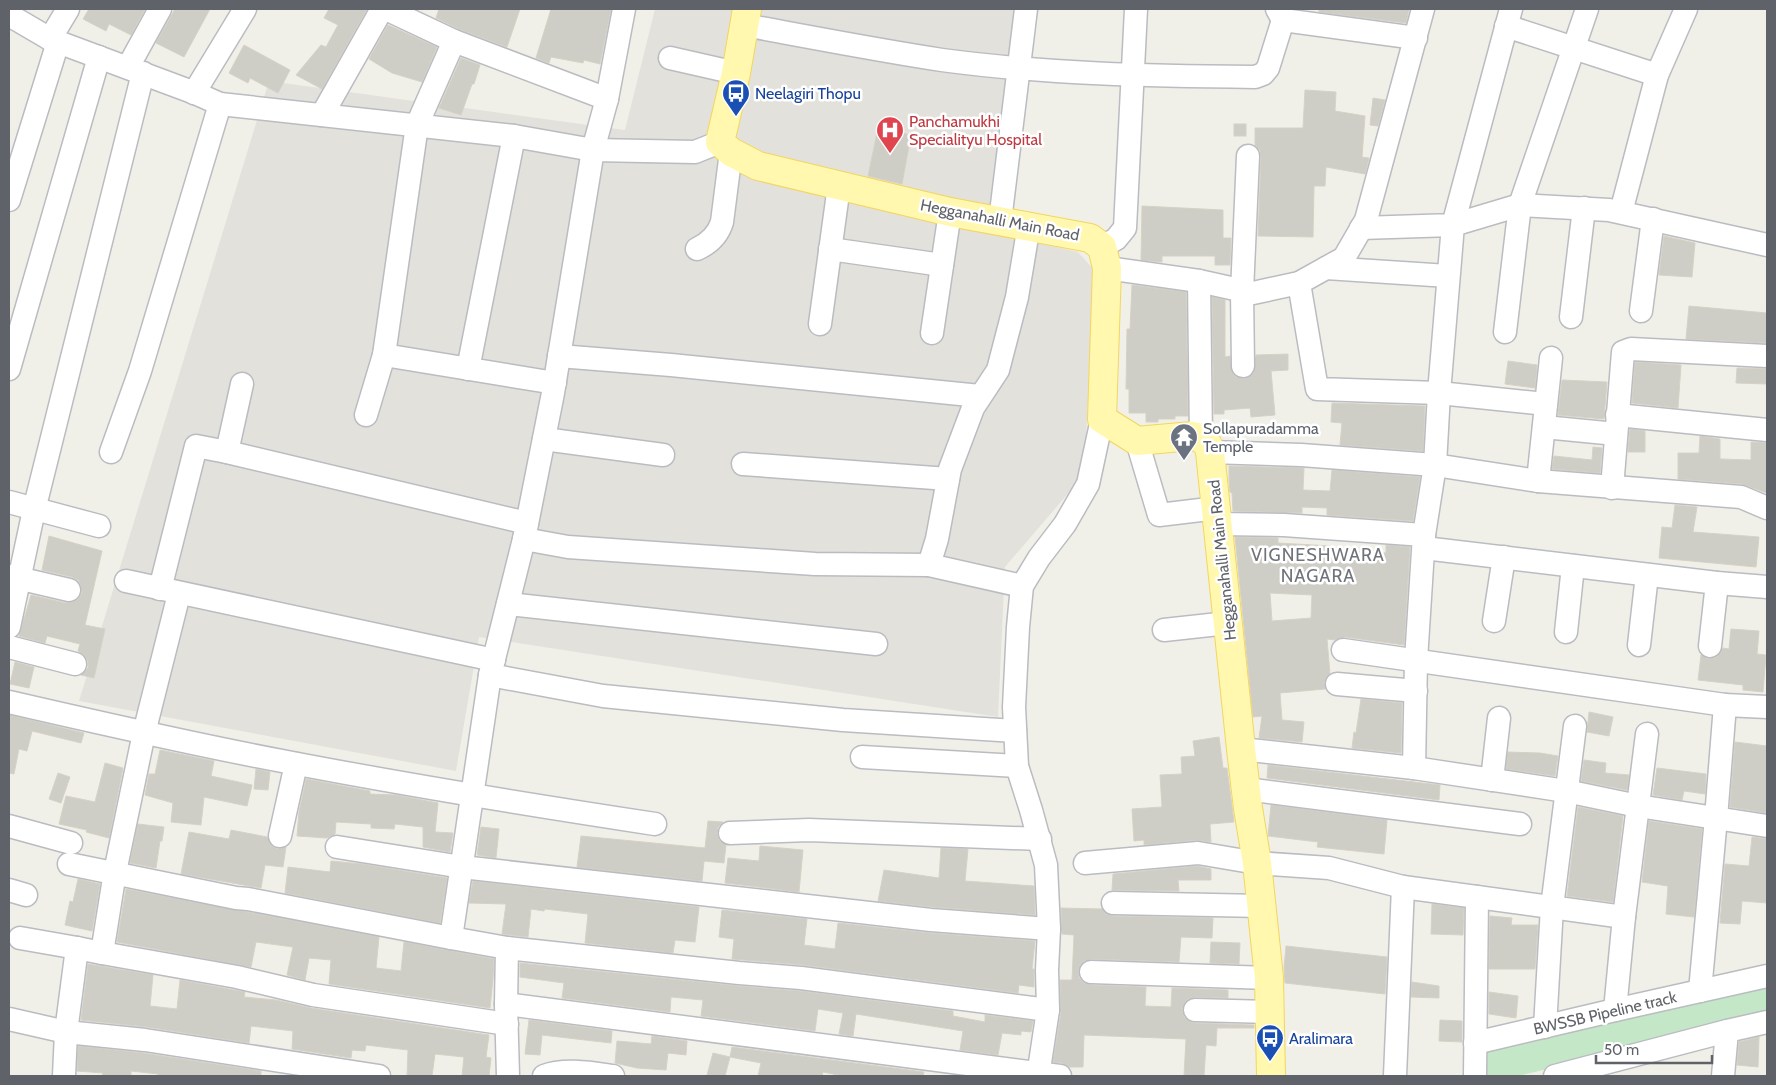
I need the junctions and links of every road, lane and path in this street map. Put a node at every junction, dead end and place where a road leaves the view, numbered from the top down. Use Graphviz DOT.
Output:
graph roads {
  1 [pos="68,9"];
  2 [pos="160,9"];
  3 [pos="245,9"];
  4 [pos="384,9"];
  5 [pos="624,9"];
  6 [pos="1026,9"];
  7 [pos="1136,9"];
  8 [pos="1423,9"];
  9 [pos="1587,9"];
  10 [pos="1686,9"];
  11 [pos="1280,14"];
  12 [pos="9,15"];
  13 [pos="746,17"];
  14 [pos="1508,17"];
  15 [pos="1416,38"];
  16 [pos="54,40"];
  17 [pos="454,41"];
  18 [pos="1574,48"];
  19 [pos="99,57"];
  20 [pos="670,58"];
  21 [pos="1019,68"];
  22 [pos="135,70"];
  23 [pos="736,73"];
  24 [pos="1657,74"];
  25 [pos="1133,75"];
  26 [pos="194,93"];
  27 [pos="607,99"];
  28 [pos="220,104"];
  29 [pos="322,115"];
  30 [pos="418,125"];
  31 [pos="514,136"];
  32 [pos="726,147"];
  33 [pos="594,150"];
  34 [pos="1248,156"];
  35 [pos="838,186"];
  36 [pos="9,200"];
  37 [pos="1520,205"];
  38 [pos="1584,208"];
  39 [pos="950,212"];
  40 [pos="1621,212"];
  41 [pos="1653,220"];
  42 [pos="1000,221"];
  43 [pos="1029,225"];
  44 [pos="1453,225"];
  45 [pos="1361,228"];
  46 [pos="1767,245"];
  47 [pos="697,249"];
  48 [pos="830,249"];
  49 [pos="1104,258"];
  50 [pos="942,265"];
  51 [pos="1326,268"];
  52 [pos="1448,276"];
  53 [pos="1199,281"];
  54 [pos="1299,283"];
  55 [pos="1242,292"];
  56 [pos="1641,311"];
  57 [pos="1571,317"];
  58 [pos="820,324"];
  59 [pos="1504,332"];
  60 [pos="932,333"];
  61 [pos="384,355"];
  62 [pos="559,356"];
  63 [pos="1767,356"];
  64 [pos="1551,358"];
  65 [pos="1243,366"];
  66 [pos="9,369"];
  67 [pos="468,369"];
  68 [pos="555,383"];
  69 [pos="242,384"];
  70 [pos="1439,393"];
  71 [pos="980,396"];
  72 [pos="1546,404"];
  73 [pos="366,415"];
  74 [pos="1102,419"];
  75 [pos="1617,425"];
  76 [pos="1544,427"];
  77 [pos="1767,430"];
  78 [pos="544,439"];
  79 [pos="1137,441"];
  80 [pos="1206,445"];
  81 [pos="111,452"];
  82 [pos="227,452"];
  83 [pos="663,455"];
  84 [pos="743,464"];
  85 [pos="1435,466"];
  86 [pos="948,479"];
  87 [pos="1538,481"];
  88 [pos="1612,488"];
  89 [pos="9,502"];
  90 [pos="1767,508"];
  91 [pos="34,510"];
  92 [pos="1217,516"];
  93 [pos="99,526"];
  94 [pos="525,531"];
  95 [pos="1424,542"];
  96 [pos="1504,557"];
  97 [pos="929,565"];
  98 [pos="1573,566"];
  99 [pos="1647,574"];
  100 [pos="14,577"];
  101 [pos="126,582"];
  102 [pos="1717,583"];
  103 [pos="1022,586"];
  104 [pos="1767,587"];
  105 [pos="69,590"];
  106 [pos="170,591"];
  107 [pos="508,604"];
  108 [pos="1494,621"];
  109 [pos="1228,623"];
  110 [pos="9,627"];
  111 [pos="1164,630"];
  112 [pos="1566,632"];
  113 [pos="876,644"];
  114 [pos="1639,645"];
  115 [pos="1710,646"];
  116 [pos="9,647"];
  117 [pos="1343,650"];
  118 [pos="1416,660"];
  119 [pos="75,664"];
  120 [pos="492,668"];
  121 [pos="1337,684"];
  122 [pos="1416,691"];
  123 [pos="9,702"];
  124 [pos="1724,705"];
  125 [pos="1767,707"];
  126 [pos="1500,718"];
  127 [pos="1575,726"];
  128 [pos="1015,731"];
  129 [pos="144,733"];
  130 [pos="1647,734"];
  131 [pos="1241,749"];
  132 [pos="862,757"];
  133 [pos="296,764"];
  134 [pos="1017,766"];
  135 [pos="1414,768"];
  136 [pos="1492,780"];
  137 [pos="1246,789"];
  138 [pos="1566,791"];
  139 [pos="472,796"];
  140 [pos="1638,806"];
  141 [pos="1716,818"];
  142 [pos="655,824"];
  143 [pos="1520,824"];
  144 [pos="9,826"];
  145 [pos="1767,826"];
  146 [pos="730,833"];
  147 [pos="280,836"];
  148 [pos="1040,839"];
  149 [pos="337,847"];
  150 [pos="1085,862"];
  151 [pos="1258,863"];
  152 [pos="462,867"];
  153 [pos="115,872"];
  154 [pos="1403,887"];
  155 [pos="1478,897"];
  156 [pos="1113,903"];
  157 [pos="1262,906"];
  158 [pos="1552,907"];
  159 [pos="1624,917"];
  160 [pos="1049,929"];
  161 [pos="20,938"];
  162 [pos="451,938"];
  163 [pos="77,948"];
  164 [pos="507,948"];
  165 [pos="102,953"];
  166 [pos="1091,972"];
  167 [pos="1767,976"];
  168 [pos="1269,978"];
  169 [pos="1700,992"];
  170 [pos="1048,1010"];
  171 [pos="1194,1010"];
  172 [pos="1614,1010"];
  173 [pos="1270,1012"];
  174 [pos="506,1014"];
  175 [pos="9,1019"];
  176 [pos="1767,1022"];
  177 [pos="1545,1027"];
  178 [pos="1726,1031"];
  179 [pos="66,1032"];
  180 [pos="1475,1043"];
  181 [pos="1568,1074"];
  182 [pos="550,1075"];
  183 [pos="1045,1075"];
  184 [pos="64,1076"];
  185 [pos="379,1076"];
  186 [pos="508,1076"];
  187 [pos="613,1076"];
  188 [pos="1271,1076"];
  189 [pos="1396,1076"];
  190 [pos="1474,1076"];
  191 [pos="1723,1076"];
  1 -- 16 [label="street"];
  2 -- 22 [label="street"];
  3 -- 26 [label="street"];
  4 -- 17 [label="street"];
  4 -- 29 [label="street"];
  5 -- 27 [label="street"];
  6 -- 21 [label="street"];
  7 -- 25 [label="street"];
  8 -- 15 [label="street"];
  9 -- 18 [label="street"];
  10 -- 24 [label="street"];
  11 -- 15 [label="street"];
  11 -- 25 [label="street"];
  12 -- 16 [label="street"];
  13 -- 21 [label="street"];
  13 -- 23 [label="main road"];
  14 -- 18 [label="street"];
  14 -- 44 [label="street"];
  15 -- 45 [label="street"];
  16 -- 19 [label="street"];
  16 -- 36 [label="street"];
  17 -- 27 [label="street"];
  17 -- 30 [label="street"];
  18 -- 24 [label="street"];
  18 -- 37 [label="street"];
  19 -- 22 [label="street"];
  19 -- 66 [label="street"];
  20 -- 23 [label="street"];
  21 -- 25 [label="street"];
  21 -- 42 [label="street"];
  22 -- 26 [label="street"];
  22 -- 91 [label="street"];
  23 -- 32 [label="main road"];
  24 -- 40 [label="street"];
  25 -- 49 [label="street"];
  26 -- 28 [label="street"];
  27 -- 33 [label="street"];
  28 -- 29 [label="street"];
  28 -- 81 [label="street"];
  29 -- 30 [label="street"];
  30 -- 31 [label="street"];
  30 -- 61 [label="street"];
  31 -- 33 [label="street"];
  31 -- 67 [label="street"];
  32 -- 33 [label="street"];
  32 -- 35 [label="main road, Hegganahalli Main Road"];
  32 -- 47 [label="street"];
  33 -- 62 [label="street"];
  34 -- 55 [label="street"];
  35 -- 39 [label="main road, Hegganahalli Main Road"];
  35 -- 48 [label="street"];
  37 -- 38 [label="street"];
  37 -- 44 [label="street"];
  37 -- 59 [label="street"];
  38 -- 40 [label="street"];
  38 -- 57 [label="street"];
  39 -- 42 [label="main road, Hegganahalli Main Road"];
  39 -- 50 [label="street"];
  40 -- 41 [label="street"];
  41 -- 46 [label="street"];
  41 -- 56 [label="street"];
  42 -- 43 [label="main road, Hegganahalli Main Road"];
  43 -- 49 [label="main road, Hegganahalli Main Road"];
  43 -- 71 [label="street"];
  44 -- 45 [label="street"];
  44 -- 52 [label="street"];
  45 -- 51 [label="street"];
  48 -- 50 [label="street"];
  48 -- 58 [label="street"];
  49 -- 53 [label="street"];
  49 -- 74 [label="main road"];
  50 -- 60 [label="street"];
  51 -- 52 [label="street"];
  51 -- 54 [label="street"];
  52 -- 70 [label="street"];
  53 -- 55 [label="street"];
  53 -- 80 [label="street"];
  54 -- 55 [label="street"];
  54 -- 70 [label="street"];
  55 -- 65 [label="street"];
  61 -- 67 [label="street"];
  61 -- 73 [label="street"];
  62 -- 68 [label="street"];
  62 -- 71 [label="street"];
  63 -- 75 [label="street"];
  64 -- 72 [label="street"];
  67 -- 68 [label="street"];
  68 -- 78 [label="street"];
  69 -- 82 [label="street"];
  70 -- 72 [label="street"];
  70 -- 85 [label="street"];
  71 -- 86 [label="street"];
  72 -- 76 [label="street"];
  74 -- 79 [label="main road"];
  74 -- 103 [label="street"];
  75 -- 76 [label="street"];
  75 -- 77 [label="street"];
  75 -- 88 [label="street"];
  76 -- 87 [label="street"];
  78 -- 83 [label="street"];
  78 -- 94 [label="street"];
  79 -- 80 [label="main road"];
  79 -- 92 [label="street"];
  80 -- 85 [label="street"];
  80 -- 92 [label="main road, Hegganahalli Main Road"];
  82 -- 94 [label="street"];
  82 -- 106 [label="street"];
  84 -- 86 [label="street"];
  85 -- 87 [label="street"];
  85 -- 95 [label="street"];
  86 -- 97 [label="street"];
  87 -- 88 [label="street"];
  88 -- 90 [label="street"];
  89 -- 91 [label="street"];
  91 -- 93 [label="street"];
  91 -- 100 [label="street"];
  92 -- 95 [label="street"];
  92 -- 109 [label="main road, Hegganahalli Main Road"];
  94 -- 97 [label="street"];
  94 -- 107 [label="street"];
  95 -- 96 [label="street"];
  95 -- 118 [label="street"];
  96 -- 98 [label="street"];
  96 -- 108 [label="street"];
  97 -- 103 [label="street"];
  98 -- 99 [label="street"];
  98 -- 112 [label="street"];
  99 -- 102 [label="street"];
  99 -- 114 [label="street"];
  100 -- 105 [label="street"];
  100 -- 110 [label="street"];
  101 -- 106 [label="street"];
  102 -- 104 [label="street"];
  102 -- 115 [label="street"];
  103 -- 128 [label="street"];
  106 -- 120 [label="street"];
  106 -- 129 [label="street"];
  107 -- 113 [label="street"];
  107 -- 120 [label="street"];
  109 -- 111 [label="street"];
  109 -- 131 [label="main road, Hegganahalli Main Road"];
  116 -- 119 [label="street"];
  117 -- 118 [label="street"];
  118 -- 122 [label="street"];
  118 -- 124 [label="street"];
  120 -- 128 [label="street"];
  120 -- 139 [label="street"];
  121 -- 122 [label="street"];
  122 -- 135 [label="street"];
  123 -- 129 [label="street"];
  124 -- 125 [label="street"];
  124 -- 141 [label="street"];
  126 -- 136 [label="street"];
  127 -- 138 [label="street"];
  128 -- 134 [label="street"];
  129 -- 133 [label="street"];
  129 -- 153 [label="street"];
  130 -- 140 [label="street"];
  131 -- 135 [label="street"];
  131 -- 137 [label="main road, Hegganahalli Main Road"];
  132 -- 134 [label="street"];
  133 -- 139 [label="street"];
  133 -- 147 [label="street"];
  134 -- 148 [label="street"];
  135 -- 136 [label="street"];
  136 -- 138 [label="street"];
  137 -- 143 [label="street"];
  137 -- 151 [label="main road, Hegganahalli Main Road"];
  138 -- 140 [label="street"];
  138 -- 158 [label="street"];
  139 -- 142 [label="street"];
  139 -- 152 [label="street"];
  140 -- 141 [label="street"];
  140 -- 159 [label="street"];
  141 -- 145 [label="street"];
  141 -- 169 [label="street"];
  144 -- 153 [label="street"];
  146 -- 148 [label="street"];
  148 -- 160 [label="street"];
  149 -- 152 [label="street"];
  150 -- 151 [label="street"];
  151 -- 154 [label="street"];
  151 -- 157 [label="main road, Hegganahalli Main Road"];
  152 -- 160 [label="street"];
  152 -- 162 [label="street"];
  153 -- 162 [label="street"];
  153 -- 165 [label="street"];
  154 -- 155 [label="street"];
  154 -- 189 [label="street"];
  155 -- 158 [label="street"];
  155 -- 180 [label="street"];
  156 -- 157 [label="street"];
  157 -- 168 [label="main road, Hegganahalli Main Road"];
  158 -- 159 [label="street"];
  158 -- 177 [label="street"];
  159 -- 172 [label="street"];
  160 -- 170 [label="street"];
  161 -- 163 [label="street"];
  162 -- 164 [label="street"];
  163 -- 165 [label="street"];
  163 -- 179 [label="street"];
  164 -- 170 [label="street"];
  164 -- 174 [label="street"];
  165 -- 174 [label="street"];
  166 -- 168 [label="street"];
  167 -- 169 [label="street, BWSSB Pipeline track"];
  168 -- 173 [label="main road, Hegganahalli Main Road"];
  169 -- 172 [label="street, BWSSB Pipeline track"];
  170 -- 183 [label="street"];
  171 -- 173 [label="street"];
  172 -- 177 [label="street, BWSSB Pipeline track"];
  173 -- 188 [label="main road, Hegganahalli Main Road"];
  174 -- 183 [label="street"];
  174 -- 186 [label="street"];
  175 -- 179 [label="street"];
  176 -- 178 [label="street"];
  177 -- 180 [label="street, BWSSB Pipeline track"];
  178 -- 181 [label="street"];
  178 -- 191 [label="street"];
  179 -- 184 [label="street"];
  179 -- 185 [label="street"];
  180 -- 190 [label="street"];
  182 -- 187 [label="street"];
}
